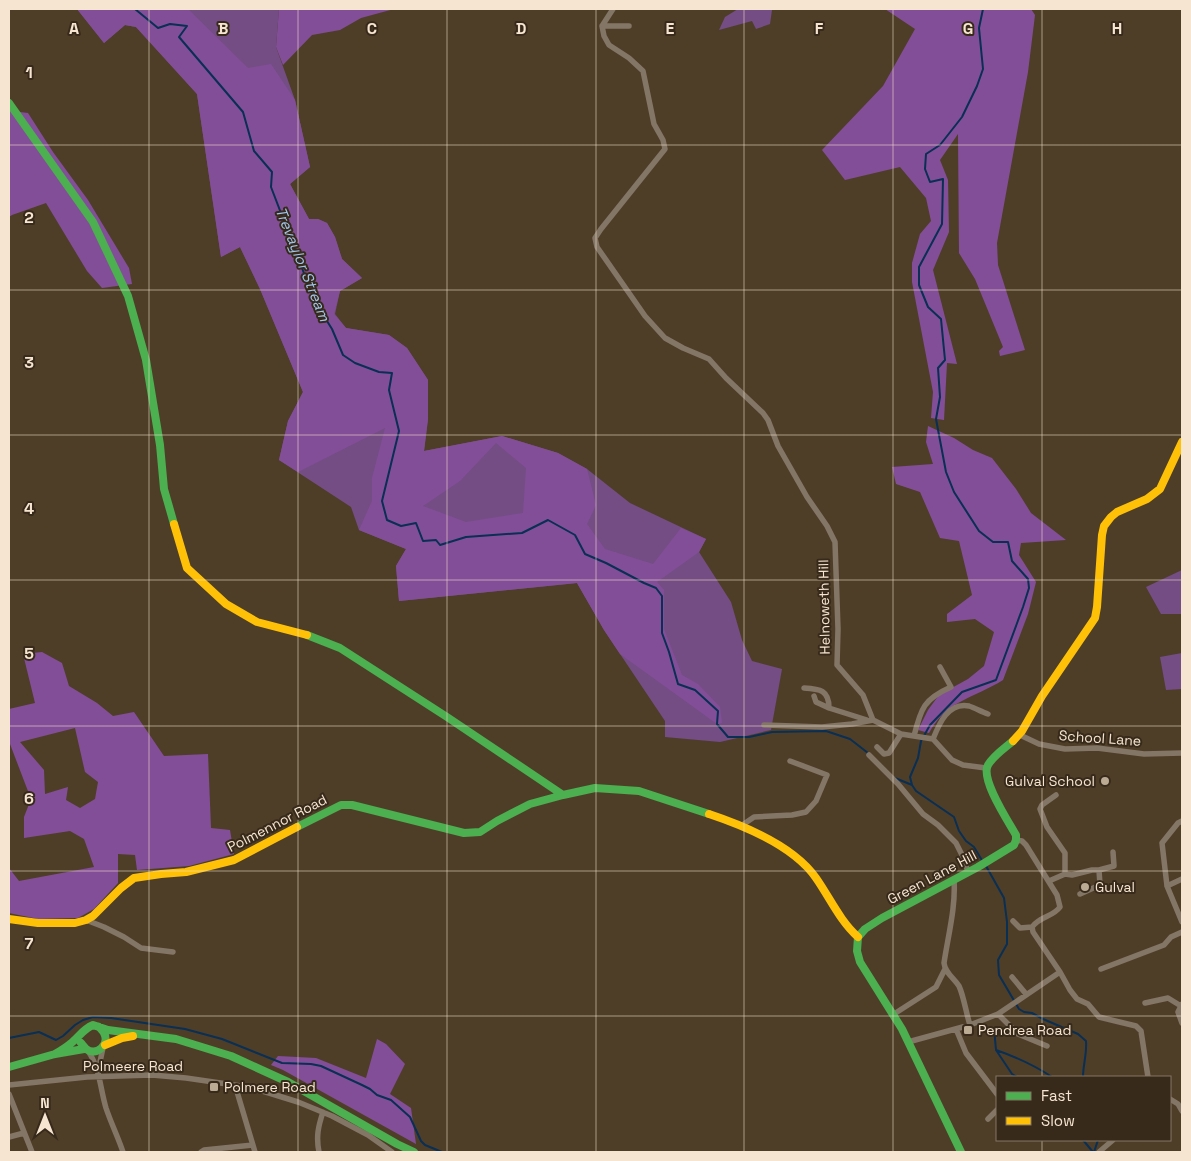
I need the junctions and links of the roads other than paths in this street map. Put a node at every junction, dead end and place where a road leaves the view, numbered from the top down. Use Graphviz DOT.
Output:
graph roads {
  1 [pos="613,9"];
  2 [pos="602,26"];
  3 [pos="629,26"];
  4 [pos="9,103"];
  5 [pos="1182,442"];
  6 [pos="940,667"];
  7 [pos="804,688"];
  8 [pos="814,696"];
  9 [pos="829,708"];
  10 [pos="988,714"];
  11 [pos="870,720"];
  12 [pos="764,725"];
  13 [pos="901,734"];
  14 [pos="1020,735"];
  15 [pos="917,736"];
  16 [pos="932,739"];
  17 [pos="876,747"];
  18 [pos="1182,753"];
  19 [pos="869,755"];
  20 [pos="790,760"];
  21 [pos="986,768"];
  22 [pos="1056,795"];
  23 [pos="563,796"];
  24 [pos="1182,820"];
  25 [pos="741,826"];
  26 [pos="1016,840"];
  27 [pos="1113,852"];
  28 [pos="1099,870"];
  29 [pos="968,872"];
  30 [pos="1065,874"];
  31 [pos="954,879"];
  32 [pos="1182,879"];
  33 [pos="1049,881"];
  34 [pos="1167,886"];
  35 [pos="1080,894"];
  36 [pos="9,918"];
  37 [pos="86,920"];
  38 [pos="1014,921"];
  39 [pos="1182,922"];
  40 [pos="1032,927"];
  41 [pos="1182,932"];
  42 [pos="858,936"];
  43 [pos="173,952"];
  44 [pos="945,969"];
  45 [pos="1101,969"];
  46 [pos="1060,972"];
  47 [pos="1012,977"];
  48 [pos="1026,994"];
  49 [pos="1145,1003"];
  50 [pos="1182,1004"];
  51 [pos="894,1014"];
  52 [pos="998,1014"];
  53 [pos="1182,1023"];
  54 [pos="970,1025"];
  55 [pos="99,1027"];
  56 [pos="956,1029"];
  57 [pos="80,1035"];
  58 [pos="154,1035"];
  59 [pos="908,1042"];
  60 [pos="104,1046"];
  61 [pos="1047,1046"];
  62 [pos="86,1050"];
  63 [pos="55,1054"];
  64 [pos="9,1067"];
  65 [pos="99,1074"];
  66 [pos="1148,1076"];
  67 [pos="235,1085"];
  68 [pos="9,1086"];
  69 [pos="996,1093"];
  70 [pos="9,1094"];
  71 [pos="1171,1100"];
  72 [pos="1182,1108"];
  73 [pos="996,1111"];
  74 [pos="323,1112"];
  75 [pos="988,1118"];
  76 [pos="24,1133"];
  77 [pos="9,1137"];
  78 [pos="1112,1141"];
  79 [pos="253,1145"];
  80 [pos="32,1152"];
  81 [pos="123,1152"];
  82 [pos="201,1152"];
  83 [pos="255,1152"];
  84 [pos="319,1152"];
  85 [pos="392,1152"];
  86 [pos="414,1152"];
  87 [pos="961,1152"];
  88 [pos="1099,1152"];
  1 -- 2 [label="street"];
  2 -- 3 [label="street"];
  2 -- 11 [label="street, Helnoweth Hill"];
  4 -- 23 [label="main road"];
  5 -- 14 [label="main road"];
  6 -- 15 [label="street"];
  7 -- 9 [label="street"];
  8 -- 9 [label="street"];
  9 -- 11 [label="street"];
  10 -- 16 [label="street"];
  11 -- 12 [label="street"];
  11 -- 13 [label="street"];
  13 -- 15 [label="street"];
  13 -- 17 [label="street"];
  14 -- 18 [label="street, School Lane"];
  14 -- 21 [label="main road"];
  15 -- 16 [label="street"];
  16 -- 21 [label="street"];
  19 -- 29 [label="street"];
  20 -- 25 [label="street"];
  21 -- 26 [label="main road"];
  22 -- 30 [label="street"];
  23 -- 25 [label="main road, Polmennor Road"];
  23 -- 37 [label="main road, Polmennor Road"];
  24 -- 34 [label="street"];
  25 -- 42 [label="main road, Polmennor Road"];
  26 -- 29 [label="main road, Green Lane Hill"];
  26 -- 33 [label="street"];
  27 -- 28 [label="street"];
  28 -- 30 [label="street"];
  28 -- 35 [label="street"];
  29 -- 31 [label="main road, Green Lane Hill"];
  30 -- 33 [label="street"];
  31 -- 42 [label="main road, Green Lane Hill"];
  31 -- 44 [label="street"];
  32 -- 34 [label="street"];
  33 -- 40 [label="street"];
  34 -- 39 [label="street"];
  36 -- 37 [label="main road"];
  37 -- 43 [label="street"];
  38 -- 40 [label="street"];
  40 -- 46 [label="street"];
  41 -- 45 [label="street"];
  42 -- 51 [label="main road"];
  44 -- 51 [label="street"];
  44 -- 54 [label="street"];
  46 -- 48 [label="street"];
  46 -- 66 [label="street"];
  47 -- 48 [label="street"];
  48 -- 52 [label="street"];
  49 -- 50 [label="street"];
  50 -- 53 [label="street"];
  51 -- 59 [label="main road"];
  52 -- 54 [label="street"];
  52 -- 61 [label="street"];
  54 -- 56 [label="street"];
  55 -- 57 [label="main road"];
  55 -- 58 [label="main road"];
  55 -- 60 [label="main road"];
  56 -- 59 [label="street"];
  56 -- 69 [label="street"];
  57 -- 62 [label="main road"];
  57 -- 63 [label="main road"];
  58 -- 60 [label="main road"];
  58 -- 86 [label="main road"];
  59 -- 87 [label="main road"];
  60 -- 62 [label="main road"];
  60 -- 65 [label="street"];
  62 -- 63 [label="main road"];
  62 -- 65 [label="street"];
  63 -- 64 [label="main road"];
  65 -- 67 [label="street, Polmeere Road"];
  65 -- 68 [label="street, Polmeere Road"];
  65 -- 81 [label="street"];
  67 -- 74 [label="street, Polmeere Road"];
  67 -- 79 [label="street"];
  70 -- 76 [label="street"];
  71 -- 72 [label="street"];
  73 -- 75 [label="street"];
  74 -- 84 [label="street"];
  74 -- 85 [label="street, Polmeere Road"];
  76 -- 77 [label="street"];
  76 -- 80 [label="street"];
  78 -- 88 [label="street"];
  79 -- 82 [label="street"];
  79 -- 83 [label="street"];
}
